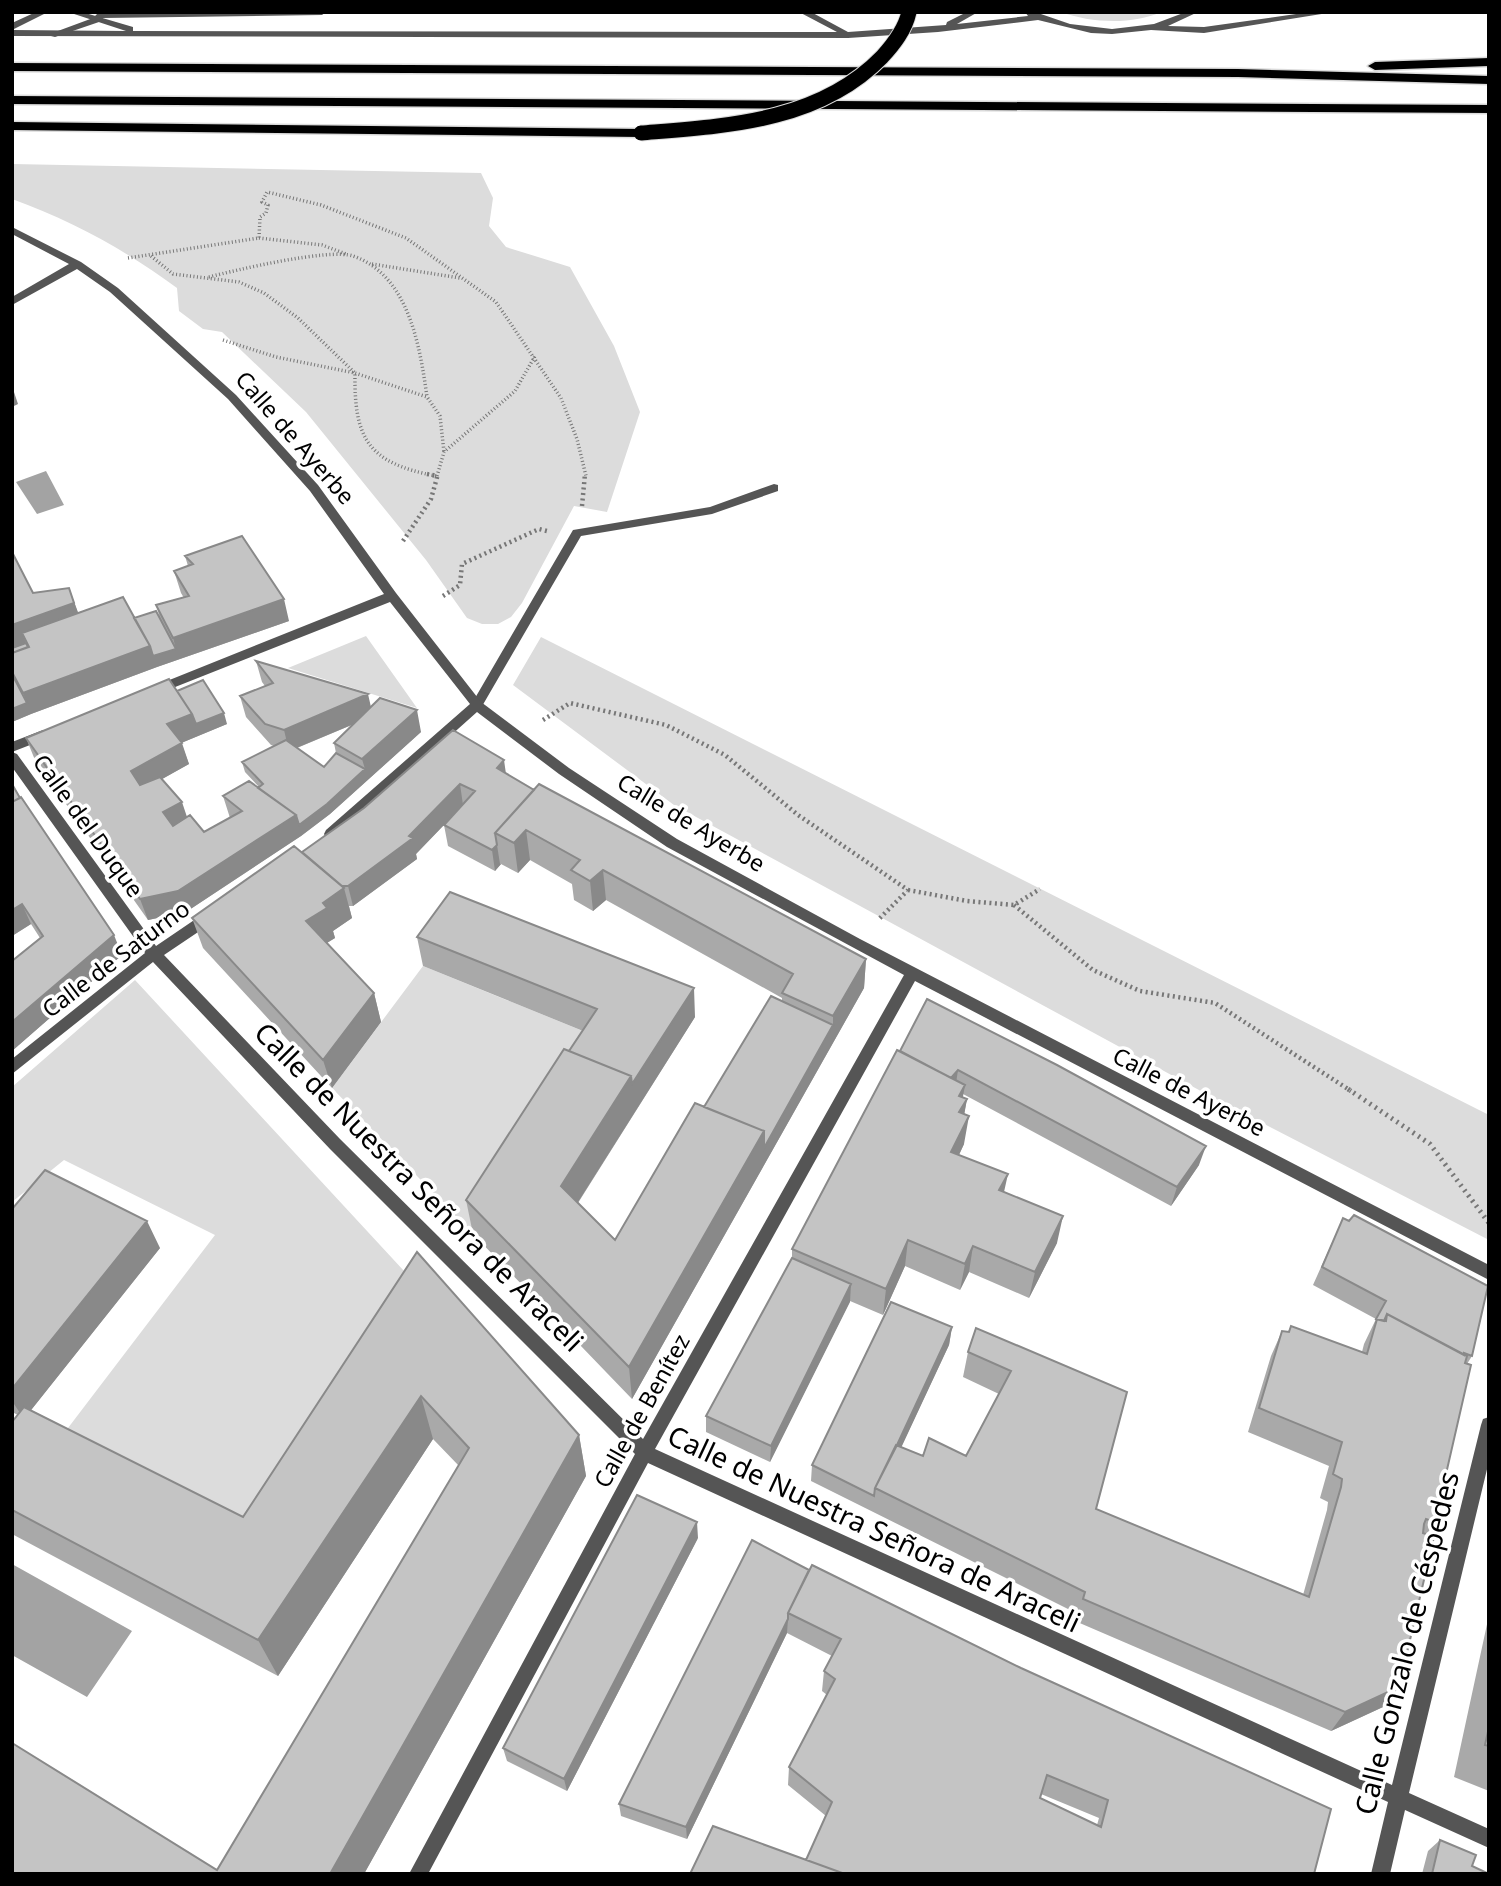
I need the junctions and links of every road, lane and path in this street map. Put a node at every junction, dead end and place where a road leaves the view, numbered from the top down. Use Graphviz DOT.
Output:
graph roads {
  1 [pos="44,12"];
  2 [pos="72,12"];
  3 [pos="322,12"];
  4 [pos="803,12"];
  5 [pos="909,12"];
  6 [pos="974,12"];
  7 [pos="1027,12"];
  8 [pos="1194,12"];
  9 [pos="1330,12"];
  10 [pos="101,16"];
  11 [pos="1038,17"];
  12 [pos="1153,28"];
  13 [pos="938,29"];
  14 [pos="12,30"];
  15 [pos="148,34"];
  16 [pos="52,35"];
  17 [pos="848,35"];
  18 [pos="1489,62"];
  19 [pos="12,67"];
  20 [pos="1238,73"];
  21 [pos="1489,80"];
  22 [pos="12,100"];
  23 [pos="1489,109"];
  24 [pos="12,125"];
  25 [pos="12,230"];
  26 [pos="259,238"];
  27 [pos="150,255"];
  28 [pos="350,255"];
  29 [pos="128,258"];
  30 [pos="77,264"];
  31 [pos="371,264"];
  32 [pos="208,278"];
  33 [pos="463,279"];
  34 [pos="12,302"];
  35 [pos="223,340"];
  36 [pos="535,356"];
  37 [pos="355,373"];
  38 [pos="427,397"];
  39 [pos="444,452"];
  40 [pos="437,476"];
  41 [pos="774,488"];
  42 [pos="577,533"];
  43 [pos="403,541"];
  44 [pos="392,596"];
  45 [pos="443,596"];
  46 [pos="139,696"];
  47 [pos="478,705"];
  48 [pos="50,732"];
  49 [pos="12,747"];
  50 [pos="12,757"];
  51 [pos="318,845"];
  52 [pos="1040,889"];
  53 [pos="908,890"];
  54 [pos="1014,905"];
  55 [pos="219,910"];
  56 [pos="154,954"];
  57 [pos="912,974"];
  58 [pos="12,1069"];
  59 [pos="1489,1223"];
  60 [pos="1489,1273"];
  61 [pos="1489,1426"];
  62 [pos="645,1453"];
  63 [pos="1400,1798"];
  64 [pos="1489,1839"];
  65 [pos="418,1874"];
  66 [pos="1380,1874"];
  1 -- 14 [label="street"];
  2 -- 10 [label="street"];
  3 -- 10 [label="street"];
  4 -- 17 [label="street"];
  5 -- 24 [label="highway, bridge"];
  6 -- 13 [label="street"];
  7 -- 11 [label="street"];
  8 -- 12 [label="street"];
  9 -- 12 [label="street"];
  10 -- 15 [label="street"];
  10 -- 16 [label="street"];
  11 -- 12 [label="street"];
  11 -- 13 [label="street"];
  13 -- 17 [label="street"];
  14 -- 16 [label="street"];
  15 -- 16 [label="street"];
  15 -- 17 [label="street"];
  18 -- 20 [label="highway"];
  19 -- 20 [label="highway"];
  20 -- 21 [label="highway"];
  22 -- 23 [label="highway"];
  25 -- 30 [label="street, Calle de Ayerbe"];
  26 -- 27 [label="path"];
  26 -- 28 [label="path"];
  26 -- 33 [label="path"];
  27 -- 29 [label="path"];
  27 -- 32 [label="path"];
  28 -- 31 [label="path"];
  28 -- 32 [label="path"];
  30 -- 34 [label="street"];
  30 -- 44 [label="street, Calle de Ayerbe"];
  31 -- 33 [label="path"];
  31 -- 38 [label="path"];
  32 -- 37 [label="path"];
  33 -- 36 [label="path"];
  35 -- 37 [label="path"];
  36 -- 39 [label="path"];
  36 -- 42 [label="path"];
  37 -- 38 [label="path"];
  37 -- 40 [label="path"];
  38 -- 39 [label="path"];
  39 -- 40 [label="path"];
  40 -- 43 [label="path"];
  41 -- 42 [label="street"];
  42 -- 45 [label="path"];
  42 -- 47 [label="street"];
  44 -- 46 [label="street"];
  44 -- 47 [label="street, Calle de Ayerbe"];
  47 -- 51 [label="street"];
  47 -- 57 [label="street, Calle de Ayerbe"];
  48 -- 49 [label="street"];
  50 -- 56 [label="street, Calle del Duque"];
  52 -- 54 [label="path"];
  53 -- 54 [label="path"];
  54 -- 59 [label="path"];
  55 -- 56 [label="street, Calle de Saturno"];
  56 -- 58 [label="street, Calle de Saturno"];
  56 -- 62 [label="street, Calle de Nuestra Señora de Araceli"];
  57 -- 60 [label="street, Calle de Ayerbe"];
  57 -- 62 [label="street, Calle de Benítez"];
  61 -- 63 [label="street, Calle Gonzalo de Céspedes"];
  62 -- 63 [label="street, Calle de Nuestra Señora de Araceli"];
  62 -- 65 [label="street, Calle de Benítez"];
  63 -- 64 [label="street, Calle de Nuestra Señora de Araceli"];
  63 -- 66 [label="street, Calle Gonzalo de Céspedes"];
}
